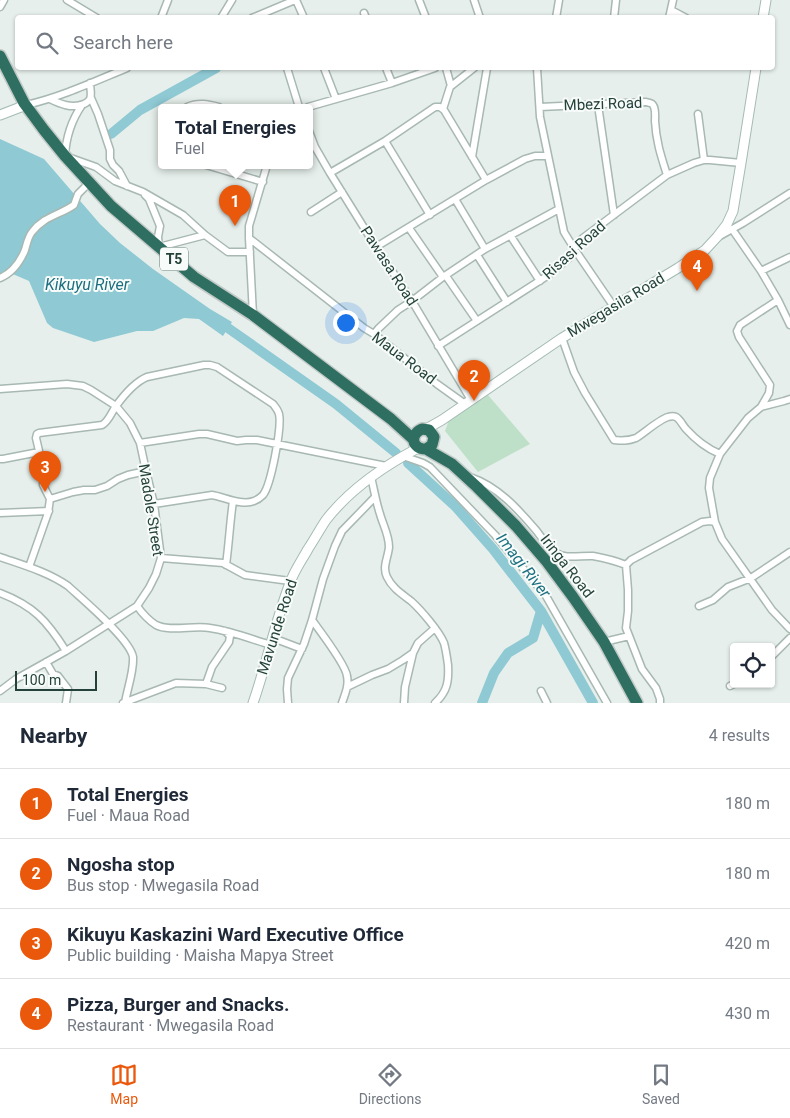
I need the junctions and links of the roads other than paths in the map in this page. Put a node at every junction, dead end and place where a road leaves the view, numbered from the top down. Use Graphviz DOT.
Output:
graph roads {
  1 [pos="4,0"];
  2 [pos="67,0"];
  3 [pos="168,0"];
  4 [pos="232,0"];
  5 [pos="296,0"];
  6 [pos="419,0"];
  7 [pos="474,0"];
  8 [pos="559,0"];
  9 [pos="616,0"];
  10 [pos="673,0"];
  11 [pos="766,0"];
  12 [pos="0,7"];
  13 [pos="671,10"];
  14 [pos="92,15"];
  15 [pos="162,15"];
  16 [pos="223,15"];
  17 [pos="265,15"];
  18 [pos="303,15"];
  19 [pos="425,15"];
  20 [pos="479,15"];
  21 [pos="556,15"];
  22 [pos="614,15"];
  23 [pos="670,15"];
  24 [pos="680,15"];
  25 [pos="764,15"];
  26 [pos="0,56"];
  27 [pos="122,70"];
  28 [pos="288,70"];
  29 [pos="325,70"];
  30 [pos="387,70"];
  31 [pos="430,70"];
  32 [pos="447,70"];
  33 [pos="471,70"];
  34 [pos="488,70"];
  35 [pos="537,70"];
  36 [pos="756,70"];
  37 [pos="90,83"];
  38 [pos="392,84"];
  39 [pos="451,86"];
  40 [pos="91,98"];
  41 [pos="50,99"];
  42 [pos="336,99"];
  43 [pos="298,104"];
  44 [pos="26,105"];
  45 [pos="82,105"];
  46 [pos="598,105"];
  47 [pos="313,106"];
  48 [pos="540,107"];
  49 [pos="443,109"];
  50 [pos="698,114"];
  51 [pos="0,115"];
  52 [pos="385,141"];
  53 [pos="313,142"];
  54 [pos="65,156"];
  55 [pos="548,156"];
  56 [pos="472,157"];
  57 [pos="704,160"];
  58 [pos="742,163"];
  59 [pos="219,169"];
  60 [pos="266,169"];
  61 [pos="330,173"];
  62 [pos="667,175"];
  63 [pos="486,180"];
  64 [pos="263,182"];
  65 [pos="89,183"];
  66 [pos="127,186"];
  67 [pos="143,192"];
  68 [pos="342,192"];
  69 [pos="790,194"];
  70 [pos="455,199"];
  71 [pos="559,209"];
  72 [pos="311,212"];
  73 [pos="430,215"];
  74 [pos="614,215"];
  75 [pos="409,228"];
  76 [pos="732,229"];
  77 [pos="205,235"];
  78 [pos="510,236"];
  79 [pos="717,237"];
  80 [pos="249,238"];
  81 [pos="159,247"];
  82 [pos="376,247"];
  83 [pos="485,249"];
  84 [pos="575,250"];
  85 [pos="250,252"];
  86 [pos="477,255"];
  87 [pos="790,257"];
  88 [pos="761,271"];
  89 [pos="445,276"];
  90 [pos="0,278"];
  91 [pos="540,281"];
  92 [pos="778,300"];
  93 [pos="412,301"];
  94 [pos="507,302"];
  95 [pos="614,307"];
  96 [pos="253,315"];
  97 [pos="477,321"];
  98 [pos="790,325"];
  99 [pos="374,334"];
  100 [pos="562,338"];
  101 [pos="438,346"];
  102 [pos="0,389"];
  103 [pos="790,399"];
  104 [pos="468,402"];
  105 [pos="116,406"];
  106 [pos="761,407"];
  107 [pos="423,439"];
  108 [pos="140,443"];
  109 [pos="277,444"];
  110 [pos="39,452"];
  111 [pos="720,454"];
  112 [pos="402,456"];
  113 [pos="0,459"];
  114 [pos="386,466"];
  115 [pos="146,471"];
  116 [pos="463,474"];
  117 [pos="371,477"];
  118 [pos="376,497"];
  119 [pos="50,499"];
  120 [pos="233,501"];
  121 [pos="154,504"];
  122 [pos="48,511"];
  123 [pos="0,513"];
  124 [pos="715,522"];
  125 [pos="790,552"];
  126 [pos="0,557"];
  127 [pos="161,558"];
  128 [pos="226,565"];
  129 [pos="626,565"];
  130 [pos="29,568"];
  131 [pos="751,578"];
  132 [pos="290,581"];
  133 [pos="0,593"];
  134 [pos="137,606"];
  135 [pos="699,606"];
  136 [pos="312,620"];
  137 [pos="109,624"];
  138 [pos="435,628"];
  139 [pos="790,629"];
  140 [pos="225,631"];
  141 [pos="629,636"];
  142 [pos="790,638"];
  143 [pos="272,642"];
  144 [pos="604,642"];
  145 [pos="302,649"];
  146 [pos="66,651"];
  147 [pos="413,653"];
  148 [pos="775,653"];
  149 [pos="46,662"];
  150 [pos="206,684"];
  151 [pos="347,687"];
  152 [pos="222,688"];
  153 [pos="0,691"];
  154 [pos="540,691"];
  155 [pos="66,703"];
  156 [pos="124,703"];
  157 [pos="253,703"];
  158 [pos="288,703"];
  159 [pos="342,703"];
  160 [pos="404,703"];
  161 [pos="434,703"];
  162 [pos="547,703"];
  163 [pos="607,703"];
  164 [pos="637,703"];
  165 [pos="660,703"];
  1 -- 12 [label="street"];
  2 -- 14 [label="street"];
  3 -- 15 [label="street"];
  4 -- 16 [label="street"];
  5 -- 17 [label="street"];
  5 -- 18 [label="street"];
  6 -- 19 [label="street"];
  7 -- 20 [label="street"];
  8 -- 21 [label="street"];
  9 -- 22 [label="street"];
  10 -- 13 [label="street"];
  11 -- 25 [label="street"];
  13 -- 23 [label="street"];
  13 -- 24 [label="street"];
  26 -- 44 [label="highway, T5"];
  27 -- 37 [label="street"];
  28 -- 43 [label="street"];
  29 -- 42 [label="street"];
  30 -- 38 [label="street"];
  31 -- 38 [label="street"];
  32 -- 39 [label="street"];
  33 -- 39 [label="street"];
  34 -- 56 [label="street"];
  35 -- 48 [label="street"];
  36 -- 58 [label="street, Mwegasila Road"];
  37 -- 40 [label="street"];
  37 -- 41 [label="street"];
  38 -- 42 [label="street"];
  39 -- 49 [label="street"];
  40 -- 45 [label="street"];
  40 -- 66 [label="street"];
  41 -- 44 [label="street"];
  41 -- 45 [label="street"];
  42 -- 47 [label="street"];
  44 -- 51 [label="street"];
  44 -- 54 [label="highway, T5"];
  45 -- 54 [label="street"];
  46 -- 48 [label="street, Mbezi Road"];
  46 -- 62 [label="street, Mbezi Road"];
  46 -- 74 [label="street"];
  48 -- 55 [label="street"];
  49 -- 52 [label="street"];
  49 -- 56 [label="street"];
  50 -- 57 [label="street"];
  52 -- 61 [label="street"];
  52 -- 73 [label="street"];
  53 -- 61 [label="street, Pawasa Road"];
  54 -- 65 [label="highway, T5"];
  54 -- 66 [label="street"];
  55 -- 63 [label="street"];
  55 -- 71 [label="street"];
  56 -- 63 [label="street"];
  57 -- 58 [label="street, Risasi Road"];
  57 -- 62 [label="street, Risasi Road"];
  58 -- 79 [label="street, Mwegasila Road"];
  59 -- 64 [label="street"];
  60 -- 64 [label="street"];
  61 -- 68 [label="street, Pawasa Road"];
  62 -- 74 [label="street, Risasi Road"];
  63 -- 70 [label="street"];
  64 -- 80 [label="street"];
  65 -- 81 [label="highway, T5"];
  65 -- 90 [label="street"];
  66 -- 67 [label="street"];
  67 -- 77 [label="street"];
  67 -- 81 [label="street"];
  68 -- 72 [label="street"];
  68 -- 82 [label="street, Pawasa Road"];
  69 -- 76 [label="street"];
  70 -- 73 [label="street"];
  70 -- 83 [label="street"];
  71 -- 78 [label="street"];
  71 -- 84 [label="street"];
  73 -- 75 [label="street"];
  74 -- 84 [label="street, Risasi Road"];
  75 -- 82 [label="street"];
  75 -- 89 [label="street"];
  76 -- 79 [label="street"];
  76 -- 88 [label="street"];
  77 -- 81 [label="street"];
  77 -- 85 [label="street"];
  78 -- 83 [label="street"];
  78 -- 91 [label="street"];
  79 -- 95 [label="street, Mwegasila Road"];
  80 -- 85 [label="street"];
  80 -- 99 [label="street, Maua Road"];
  81 -- 96 [label="highway, T5"];
  82 -- 93 [label="street, Pawasa Road"];
  83 -- 86 [label="street"];
  84 -- 91 [label="street, Risasi Road"];
  84 -- 95 [label="street"];
  85 -- 96 [label="street"];
  86 -- 89 [label="street"];
  86 -- 94 [label="street"];
  87 -- 88 [label="street"];
  88 -- 92 [label="street"];
  89 -- 93 [label="street"];
  89 -- 97 [label="street"];
  91 -- 94 [label="street, Risasi Road"];
  92 -- 98 [label="street"];
  92 -- 106 [label="street"];
  93 -- 99 [label="street"];
  93 -- 101 [label="street, Pawasa Road"];
  94 -- 97 [label="street, Risasi Road"];
  95 -- 100 [label="street, Mwegasila Road"];
  96 -- 107 [label="highway, T5"];
  97 -- 101 [label="street, Risasi Road"];
  99 -- 104 [label="street, Maua Road"];
  100 -- 104 [label="street, Mwegasila Road"];
  100 -- 111 [label="street"];
  101 -- 104 [label="street, Pawasa Road"];
  102 -- 105 [label="street, Madole Street"];
  103 -- 106 [label="street"];
  104 -- 107 [label="street, Mwegasila Road"];
  105 -- 108 [label="street, Madole Street"];
  105 -- 109 [label="street"];
  105 -- 110 [label="street"];
  106 -- 111 [label="street"];
  107 -- 112 [label="street, Mavunde Road"];
  107 -- 116 [label="highway, Iringa Road / T5"];
  108 -- 109 [label="street"];
  108 -- 115 [label="street, Madole Street"];
  109 -- 114 [label="street"];
  109 -- 120 [label="street"];
  110 -- 113 [label="street"];
  110 -- 119 [label="street"];
  111 -- 124 [label="street"];
  112 -- 114 [label="street, Mavunde Road"];
  112 -- 163 [label="street"];
  114 -- 117 [label="street, Mavunde Road"];
  115 -- 119 [label="street"];
  115 -- 121 [label="street, Madole Street"];
  116 -- 129 [label="street"];
  116 -- 144 [label="highway, Iringa Road / T5"];
  117 -- 118 [label="street"];
  117 -- 132 [label="street, Mavunde Road"];
  118 -- 136 [label="street"];
  118 -- 138 [label="street"];
  119 -- 122 [label="street"];
  120 -- 121 [label="street"];
  120 -- 128 [label="street"];
  121 -- 127 [label="street, Madole Street"];
  122 -- 123 [label="street"];
  122 -- 130 [label="street"];
  124 -- 129 [label="street"];
  124 -- 131 [label="street"];
  125 -- 131 [label="street"];
  126 -- 130 [label="street"];
  127 -- 128 [label="street"];
  127 -- 134 [label="street, Madole Street"];
  128 -- 132 [label="street"];
  129 -- 141 [label="street"];
  130 -- 137 [label="street"];
  131 -- 135 [label="street"];
  131 -- 139 [label="street"];
  132 -- 143 [label="street, Mavunde Road"];
  133 -- 146 [label="street"];
  134 -- 137 [label="street, Madole Street"];
  134 -- 140 [label="street"];
  136 -- 145 [label="street"];
  136 -- 151 [label="street"];
  137 -- 146 [label="street, Madole Street"];
  137 -- 156 [label="street"];
  138 -- 147 [label="street"];
  138 -- 161 [label="street"];
  140 -- 143 [label="street"];
  140 -- 150 [label="street"];
  141 -- 144 [label="street"];
  141 -- 165 [label="street"];
  142 -- 148 [label="street"];
  143 -- 145 [label="street"];
  143 -- 157 [label="street, Mavunde Road"];
  144 -- 164 [label="highway, Iringa Road / T5"];
  145 -- 158 [label="street"];
  146 -- 149 [label="street, Madole Street"];
  147 -- 151 [label="street"];
  147 -- 160 [label="street"];
  149 -- 153 [label="street, Madole Street"];
  149 -- 155 [label="street"];
  150 -- 152 [label="street"];
  150 -- 156 [label="street"];
  151 -- 159 [label="street"];
  154 -- 162 [label="street"];
}
